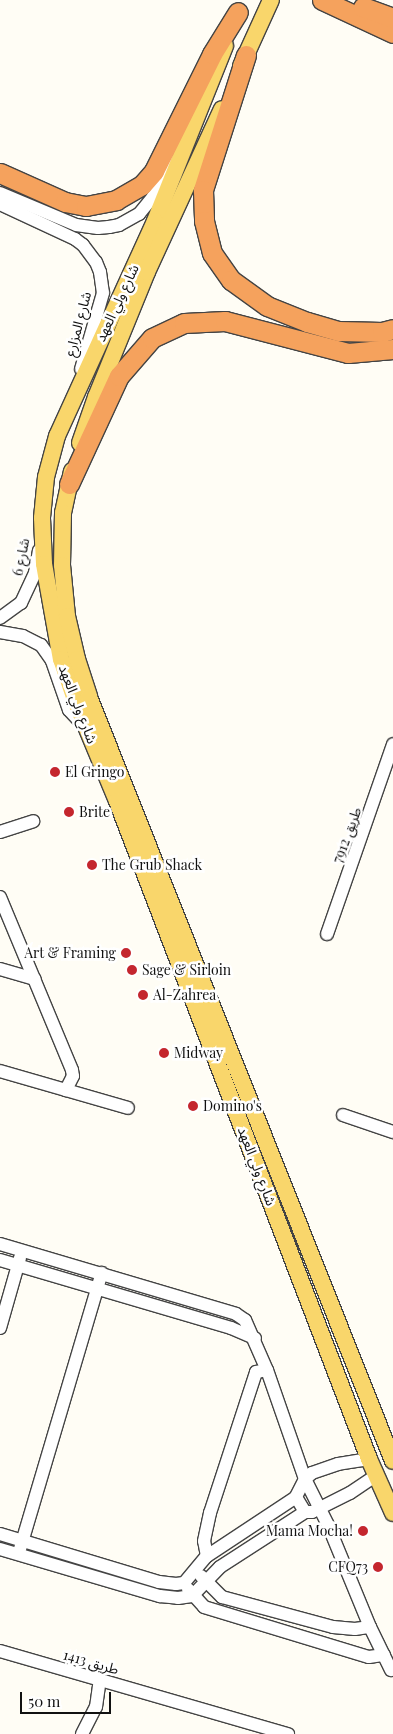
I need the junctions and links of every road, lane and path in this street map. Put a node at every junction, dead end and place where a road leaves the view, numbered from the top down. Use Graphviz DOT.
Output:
graph roads {
  1 [pos="271,0"];
  2 [pos="322,0"];
  3 [pos="345,0"];
  4 [pos="241,6"];
  5 [pos="393,18"];
  6 [pos="393,33"];
  7 [pos="246,55"];
  8 [pos="182,152"];
  9 [pos="0,173"];
  10 [pos="0,192"];
  11 [pos="0,204"];
  12 [pos="393,329"];
  13 [pos="393,349"];
  14 [pos="78,388"];
  15 [pos="69,484"];
  16 [pos="42,518"];
  17 [pos="0,618"];
  18 [pos="0,632"];
  19 [pos="88,732"];
  20 [pos="393,744"];
  21 [pos="33,821"];
  22 [pos="0,832"];
  23 [pos="0,897"];
  24 [pos="327,934"];
  25 [pos="0,969"];
  26 [pos="35,979"];
  27 [pos="0,1071"];
  28 [pos="66,1090"];
  29 [pos="128,1108"];
  30 [pos="343,1116"];
  31 [pos="393,1132"];
  32 [pos="0,1244"];
  33 [pos="23,1250"];
  34 [pos="0,1260"];
  35 [pos="18,1266"];
  36 [pos="102,1274"];
  37 [pos="97,1289"];
  38 [pos="0,1328"];
  39 [pos="255,1338"];
  40 [pos="267,1370"];
  41 [pos="369,1459"];
  42 [pos="393,1461"];
  43 [pos="377,1475"];
  44 [pos="305,1479"];
  45 [pos="393,1486"];
  46 [pos="296,1497"];
  47 [pos="319,1508"];
  48 [pos="305,1512"];
  49 [pos="393,1513"];
  50 [pos="0,1534"];
  51 [pos="22,1541"];
  52 [pos="0,1549"];
  53 [pos="18,1554"];
  54 [pos="207,1556"];
  55 [pos="195,1571"];
  56 [pos="206,1581"];
  57 [pos="184,1582"];
  58 [pos="192,1596"];
  59 [pos="370,1627"];
  60 [pos="0,1651"];
  61 [pos="384,1655"];
  62 [pos="391,1670"];
  63 [pos="100,1680"];
  64 [pos="82,1734"];
  65 [pos="288,1734"];
  1 -- 7 [label="main road, شارع ولي العهد"];
  2 -- 6 [label="highway"];
  3 -- 5 [label="highway"];
  4 -- 8 [label="main road, شارع ولي العهد"];
  4 -- 9 [label="highway"];
  7 -- 12 [label="highway"];
  7 -- 15 [label="main road, شارع ولي العهد"];
  8 -- 10 [label="street"];
  8 -- 14 [label="main road, شارع ولي العهد"];
  11 -- 14 [label="street, شارع المزارع"];
  13 -- 15 [label="highway"];
  14 -- 16 [label="main road, شارع ولي العهد"];
  15 -- 42 [label="main road, شارع ولي العهد"];
  16 -- 17 [label="street, شارع 6"];
  16 -- 19 [label="main road, شارع ولي العهد"];
  18 -- 19 [label="street"];
  19 -- 41 [label="main road, شارع ولي العهد"];
  20 -- 24 [label="street, طريق 7912"];
  21 -- 22 [label="street"];
  23 -- 26 [label="street"];
  25 -- 26 [label="street"];
  26 -- 28 [label="street"];
  27 -- 28 [label="street"];
  28 -- 29 [label="street"];
  30 -- 31 [label="street"];
  32 -- 33 [label="street"];
  33 -- 35 [label="street"];
  33 -- 36 [label="street"];
  34 -- 35 [label="street"];
  35 -- 37 [label="street"];
  35 -- 38 [label="street"];
  36 -- 37 [label="street"];
  36 -- 39 [label="street"];
  37 -- 39 [label="street"];
  37 -- 51 [label="street"];
  39 -- 40 [label="street"];
  40 -- 44 [label="street"];
  40 -- 54 [label="street"];
  41 -- 43 [label="main road, شارع ولي العهد"];
  41 -- 44 [label="street"];
  41 -- 45 [label="main road"];
  43 -- 47 [label="street"];
  43 -- 49 [label="main road, شارع ولي العهد"];
  44 -- 46 [label="street"];
  44 -- 47 [label="street"];
  46 -- 48 [label="street"];
  46 -- 54 [label="street"];
  47 -- 48 [label="street"];
  47 -- 59 [label="street"];
  48 -- 56 [label="street"];
  50 -- 51 [label="street"];
  51 -- 53 [label="street"];
  51 -- 57 [label="street"];
  52 -- 53 [label="street"];
  53 -- 58 [label="street"];
  54 -- 55 [label="street"];
  55 -- 56 [label="street"];
  55 -- 57 [label="street"];
  56 -- 58 [label="street"];
  56 -- 59 [label="street"];
  57 -- 58 [label="street"];
  58 -- 61 [label="street"];
  59 -- 61 [label="street"];
  60 -- 63 [label="street, طريق 1413"];
  61 -- 62 [label="street"];
  63 -- 64 [label="street"];
  63 -- 65 [label="street, طريق 1413"];
}
